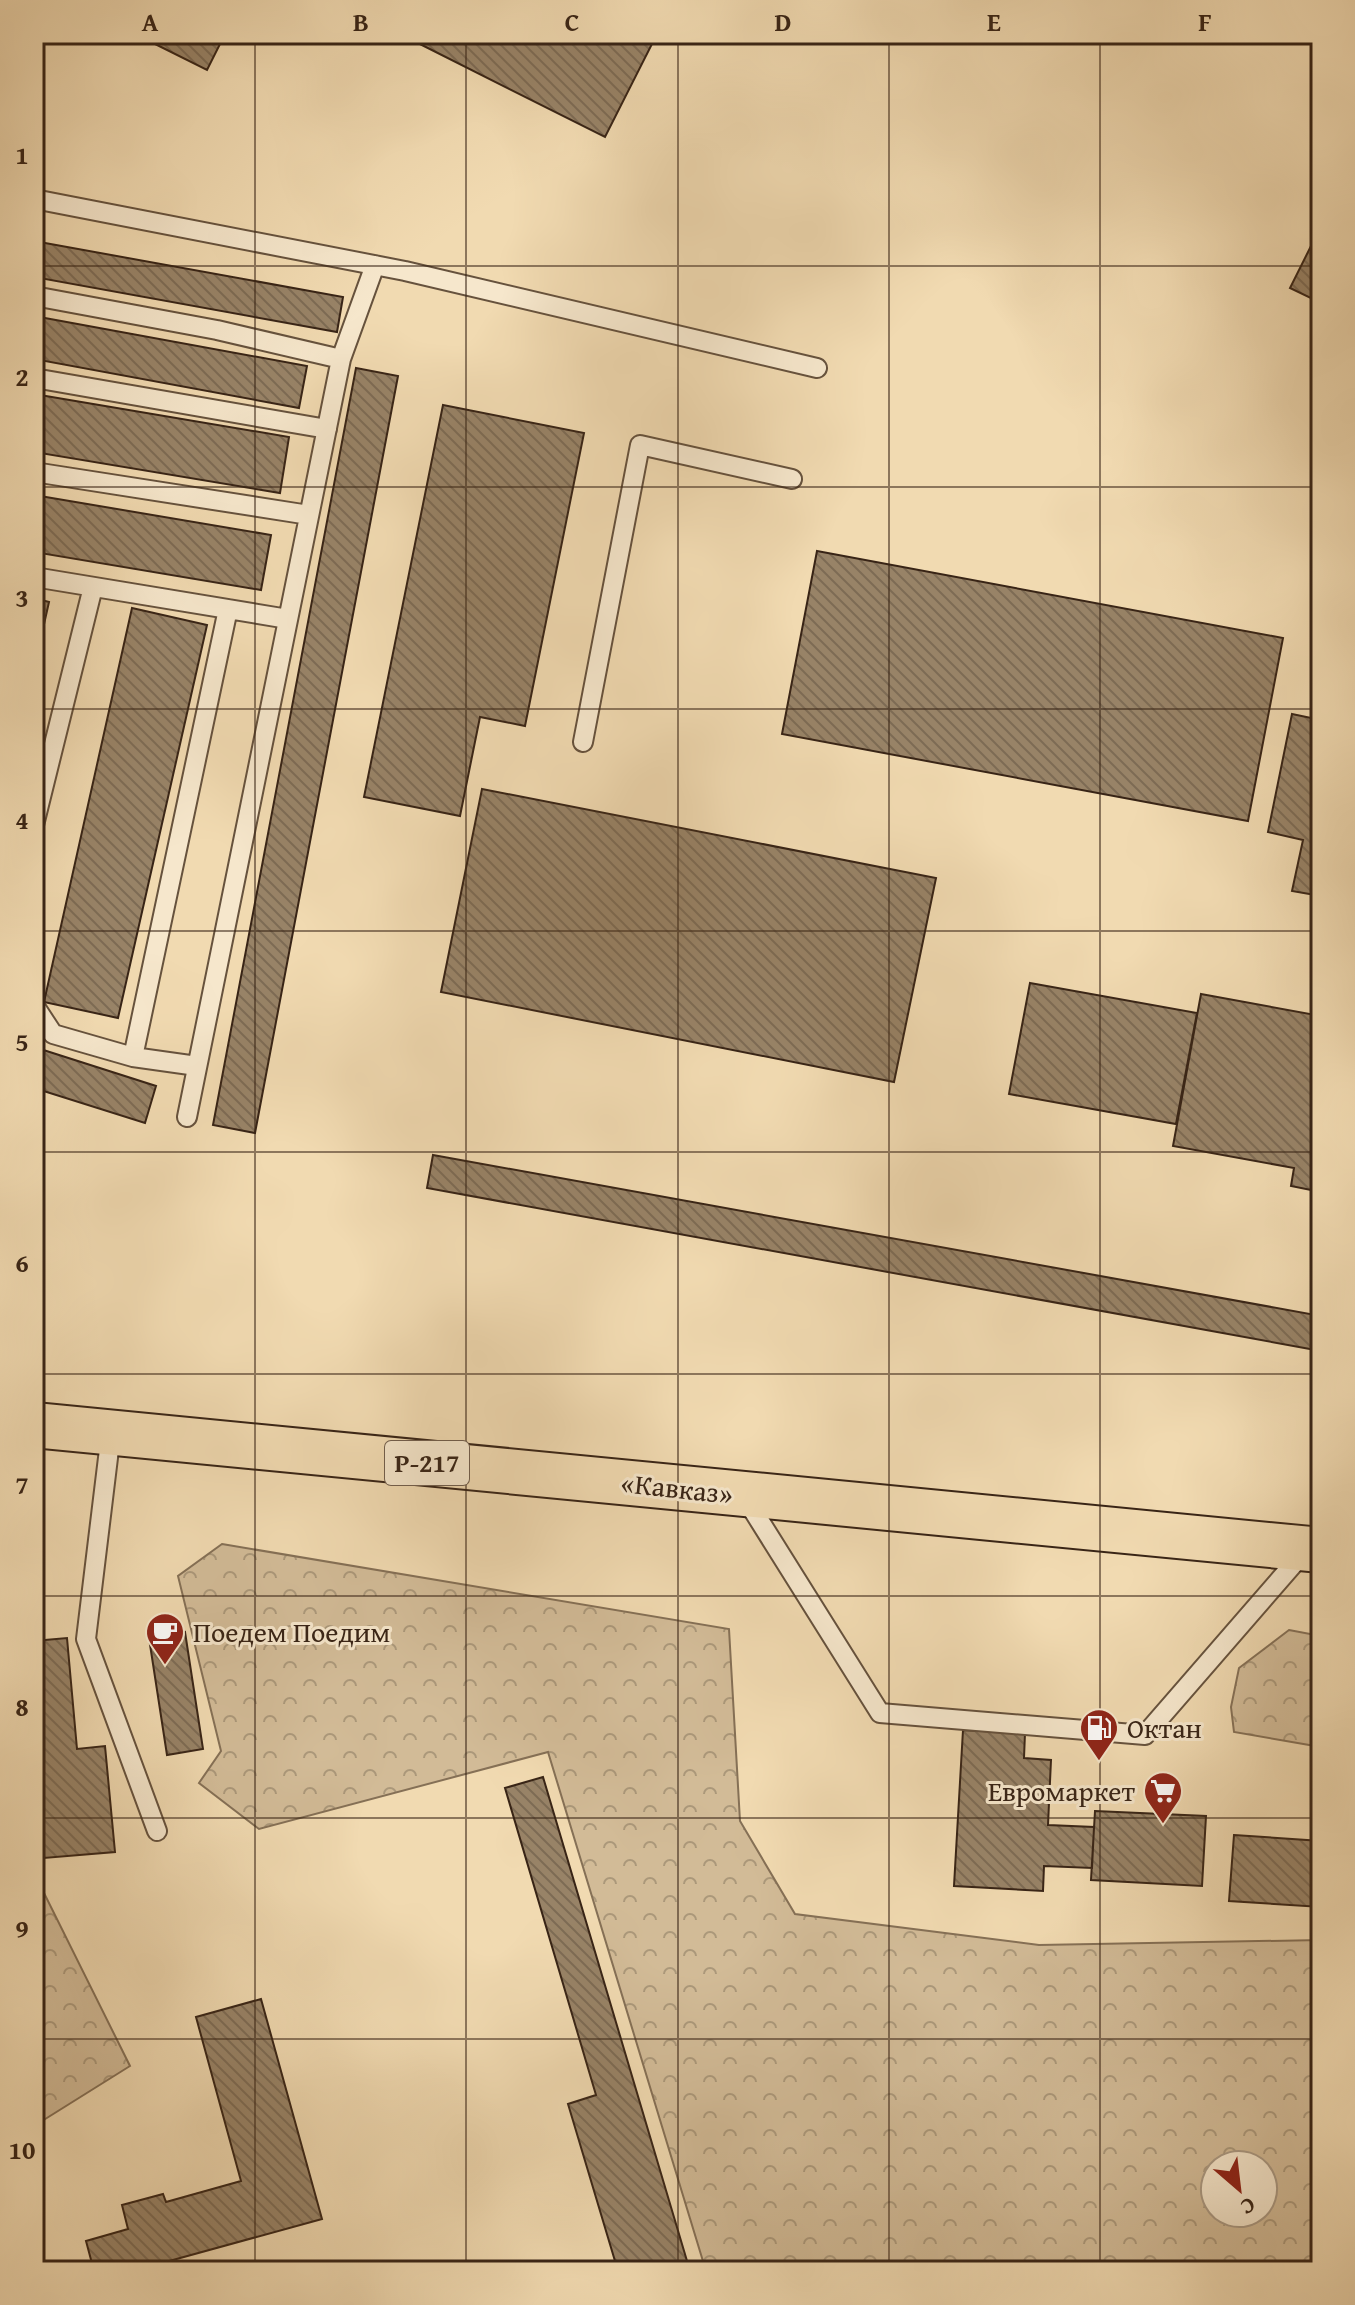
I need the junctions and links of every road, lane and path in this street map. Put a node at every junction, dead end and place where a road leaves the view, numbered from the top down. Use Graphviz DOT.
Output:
graph roads {
  1 [pos="34,199"];
  2 [pos="375,265"];
  3 [pos="34,296"];
  4 [pos="341,359"];
  5 [pos="817,368"];
  6 [pos="34,378"];
  7 [pos="327,429"];
  8 [pos="34,472"];
  9 [pos="792,479"];
  10 [pos="309,515"];
  11 [pos="34,577"];
  12 [pos="93,587"];
  13 [pos="228,609"];
  14 [pos="288,619"];
  15 [pos="583,742"];
  16 [pos="34,825"];
  17 [pos="34,1005"];
  18 [pos="133,1057"];
  19 [pos="197,1066"];
  20 [pos="187,1117"];
  21 [pos="42,1419"];
  22 [pos="111,1433"];
  23 [pos="743,1494"];
  24 [pos="1314,1549"];
  25 [pos="157,1831"];
  1 -- 2 [label="lane"];
  2 -- 4 [label="lane"];
  2 -- 5 [label="lane"];
  3 -- 4 [label="lane"];
  4 -- 7 [label="lane"];
  6 -- 7 [label="lane"];
  7 -- 10 [label="lane"];
  8 -- 10 [label="lane"];
  9 -- 15 [label="lane"];
  10 -- 14 [label="lane"];
  11 -- 12 [label="lane"];
  12 -- 13 [label="lane"];
  12 -- 16 [label="lane"];
  13 -- 14 [label="lane"];
  13 -- 18 [label="lane"];
  14 -- 19 [label="lane"];
  17 -- 18 [label="lane"];
  18 -- 19 [label="lane"];
  19 -- 20 [label="lane"];
  21 -- 22 [label="highway, «Кавказ» / Р-217"];
  22 -- 23 [label="highway, «Кавказ» / Р-217"];
  22 -- 25 [label="lane"];
  23 -- 24 [label="highway, «Кавказ» / Р-217"];
  23 -- 24 [label="lane"];
}
